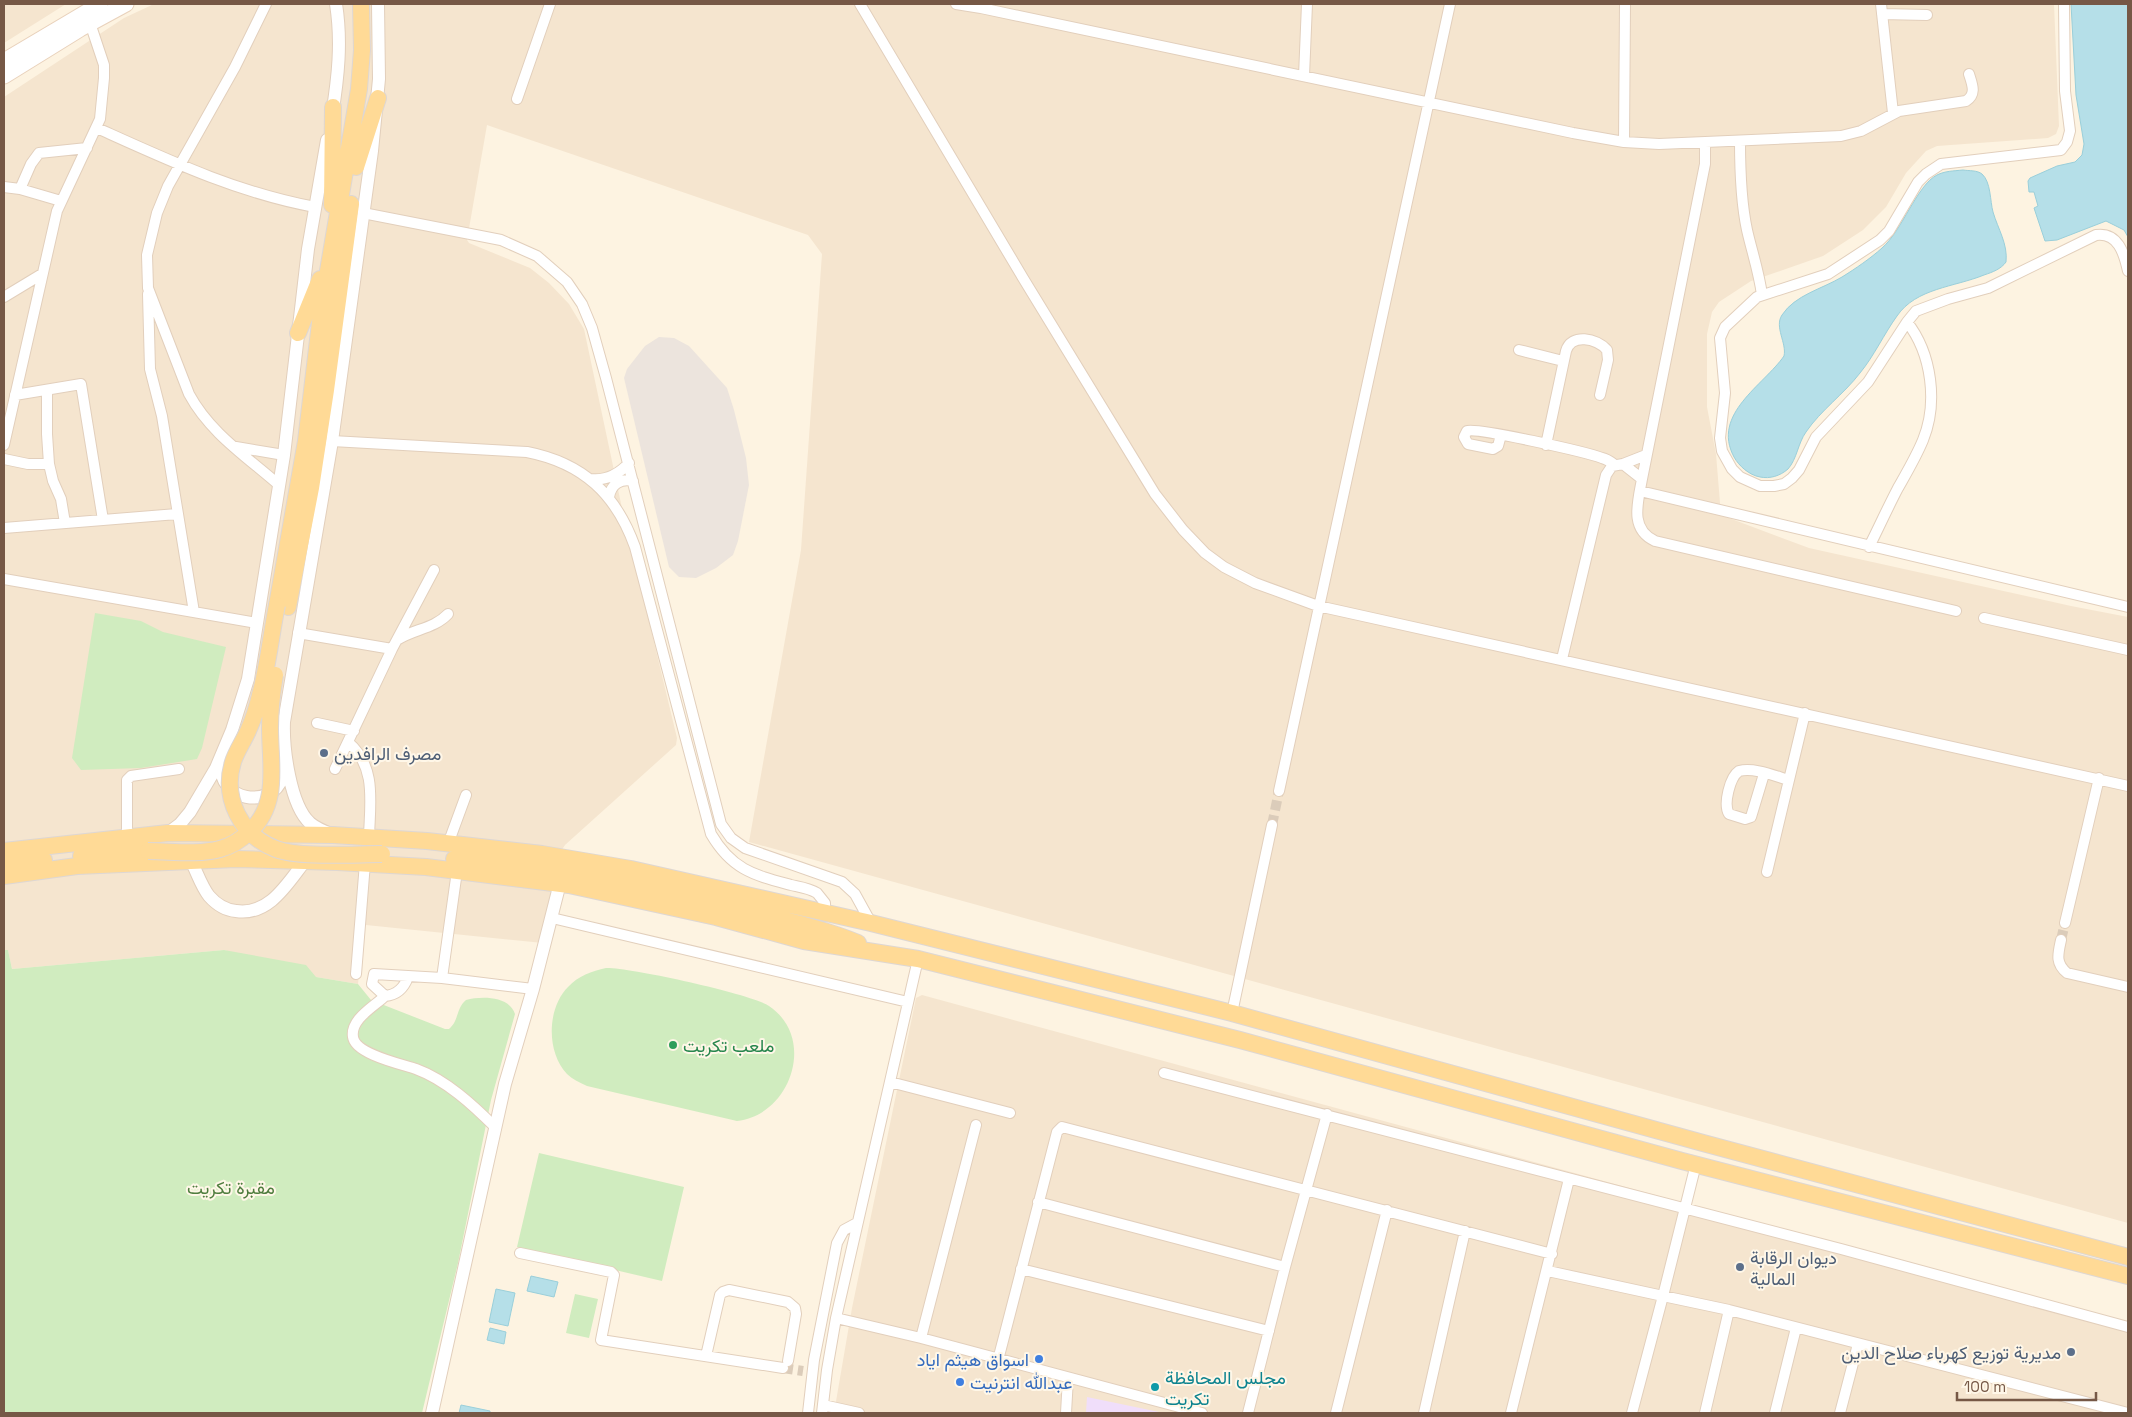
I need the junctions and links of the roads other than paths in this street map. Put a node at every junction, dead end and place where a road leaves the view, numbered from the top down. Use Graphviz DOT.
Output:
graph roads {
  1 [pos="100,4"];
  2 [pos="126,4"];
  3 [pos="266,4"];
  4 [pos="336,4"];
  5 [pos="361,4"];
  6 [pos="378,4"];
  7 [pos="550,4"];
  8 [pos="860,4"];
  9 [pos="956,4"];
  10 [pos="1308,4"];
  11 [pos="1450,4"];
  12 [pos="1625,4"];
  13 [pos="2064,4"];
  14 [pos="1882,9"];
  15 [pos="1927,15"];
  16 [pos="81,24"];
  17 [pos="4,61"];
  18 [pos="1969,74"];
  19 [pos="4,76"];
  20 [pos="1304,76"];
  21 [pos="359,89"];
  22 [pos="378,98"];
  23 [pos="517,100"];
  24 [pos="1429,102"];
  25 [pos="333,107"];
  26 [pos="1893,114"];
  27 [pos="97,128"];
  28 [pos="1624,142"];
  29 [pos="1740,142"];
  30 [pos="1705,143"];
  31 [pos="87,148"];
  32 [pos="180,165"];
  33 [pos="356,167"];
  34 [pos="4,187"];
  35 [pos="20,189"];
  36 [pos="61,201"];
  37 [pos="315,207"];
  38 [pos="363,213"];
  39 [pos="337,245"];
  40 [pos="2128,271"];
  41 [pos="42,274"];
  42 [pos="353,282"];
  43 [pos="148,288"];
  44 [pos="1762,294"];
  45 [pos="4,297"];
  46 [pos="1908,322"];
  47 [pos="298,333"];
  48 [pos="1519,350"];
  49 [pos="1563,361"];
  50 [pos="47,390"];
  51 [pos="15,395"];
  52 [pos="1600,395"];
  53 [pos="337,403"];
  54 [pos="322,415"];
  55 [pos="1501,435"];
  56 [pos="332,441"];
  57 [pos="4,445"];
  58 [pos="1546,445"];
  59 [pos="235,447"];
  60 [pos="284,455"];
  61 [pos="1646,455"];
  62 [pos="4,459"];
  63 [pos="629,463"];
  64 [pos="49,464"];
  65 [pos="1619,465"];
  66 [pos="590,479"];
  67 [pos="1642,479"];
  68 [pos="633,481"];
  69 [pos="279,485"];
  70 [pos="1640,491"];
  71 [pos="609,497"];
  72 [pos="177,514"];
  73 [pos="103,520"];
  74 [pos="65,523"];
  75 [pos="4,528"];
  76 [pos="1869,547"];
  77 [pos="434,570"];
  78 [pos="4,578"];
  79 [pos="282,606"];
  80 [pos="1318,606"];
  81 [pos="2128,607"];
  82 [pos="1956,611"];
  83 [pos="194,612"];
  84 [pos="448,614"];
  85 [pos="1984,618"];
  86 [pos="257,623"];
  87 [pos="298,633"];
  88 [pos="394,645"];
  89 [pos="2128,650"];
  90 [pos="1562,659"];
  91 [pos="1805,713"];
  92 [pos="317,723"];
  93 [pos="354,731"];
  94 [pos="284,739"];
  95 [pos="348,742"];
  96 [pos="226,744"];
  97 [pos="179,769"];
  98 [pos="334,769"];
  99 [pos="1764,774"];
  100 [pos="2099,778"];
  101 [pos="1789,780"];
  102 [pos="2128,786"];
  103 [pos="1279,791"];
  104 [pos="466,795"];
  105 [pos="1272,825"];
  106 [pos="168,832"];
  107 [pos="333,835"];
  108 [pos="127,836"];
  109 [pos="369,837"];
  110 [pos="448,844"];
  111 [pos="4,851"];
  112 [pos="191,861"];
  113 [pos="305,861"];
  114 [pos="4,864"];
  115 [pos="365,864"];
  116 [pos="457,871"];
  117 [pos="1767,872"];
  118 [pos="4,876"];
  119 [pos="560,883"];
  120 [pos="825,912"];
  121 [pos="552,918"];
  122 [pos="871,923"];
  123 [pos="2065,923"];
  124 [pos="2061,940"];
  125 [pos="876,951"];
  126 [pos="918,959"];
  127 [pos="356,974"];
  128 [pos="408,977"];
  129 [pos="442,978"];
  130 [pos="2128,987"];
  131 [pos="533,989"];
  132 [pos="385,996"];
  133 [pos="908,1002"];
  134 [pos="1239,1015"];
  135 [pos="1240,1040"];
  136 [pos="1164,1073"];
  137 [pos="890,1082"];
  138 [pos="1010,1113"];
  139 [pos="1327,1114"];
  140 [pos="976,1125"];
  141 [pos="496,1128"];
  142 [pos="1696,1164"];
  143 [pos="1570,1179"];
  144 [pos="1307,1189"];
  145 [pos="1038,1202"];
  146 [pos="1684,1209"];
  147 [pos="1386,1210"];
  148 [pos="857,1223"];
  149 [pos="1465,1231"];
  150 [pos="520,1252"];
  151 [pos="1552,1254"];
  152 [pos="2128,1257"];
  153 [pos="1285,1268"];
  154 [pos="1021,1270"];
  155 [pos="1548,1272"];
  156 [pos="2128,1276"];
  157 [pos="1663,1296"];
  158 [pos="1728,1310"];
  159 [pos="836,1318"];
  160 [pos="2128,1327"];
  161 [pos="1796,1328"];
  162 [pos="1269,1331"];
  163 [pos="921,1338"];
  164 [pos="1858,1344"];
  165 [pos="706,1356"];
  166 [pos="998,1360"];
  167 [pos="1068,1378"];
  168 [pos="822,1409"];
  169 [pos="2123,1412"];
  170 [pos="432,1413"];
  171 [pos="808,1413"];
  172 [pos="859,1413"];
  173 [pos="1066,1413"];
  174 [pos="1202,1413"];
  175 [pos="1248,1413"];
  176 [pos="1336,1413"];
  177 [pos="1424,1413"];
  178 [pos="1511,1413"];
  179 [pos="1632,1413"];
  180 [pos="1705,1413"];
  181 [pos="1775,1413"];
  182 [pos="1840,1413"];
  1 -- 16 [label="main road"];
  2 -- 16 [label="main road"];
  3 -- 32 [label="street"];
  4 -- 25 [label="street"];
  5 -- 21 [label="main road"];
  6 -- 22 [label="street"];
  7 -- 23 [label="street"];
  8 -- 80 [label="street"];
  9 -- 20 [label="street"];
  10 -- 20 [label="street"];
  11 -- 24 [label="street"];
  12 -- 28 [label="street"];
  13 -- 44 [label="street"];
  14 -- 15 [label="street"];
  14 -- 26 [label="street"];
  16 -- 17 [label="main road"];
  16 -- 19 [label="main road"];
  16 -- 27 [label="street"];
  18 -- 26 [label="street"];
  20 -- 24 [label="street"];
  21 -- 33 [label="main road"];
  21 -- 39 [label="main road"];
  22 -- 33 [label="main road"];
  22 -- 38 [label="street"];
  24 -- 28 [label="street"];
  24 -- 80 [label="street"];
  25 -- 37 [label="street"];
  25 -- 39 [label="main road"];
  26 -- 29 [label="street"];
  27 -- 31 [label="street"];
  27 -- 32 [label="street"];
  28 -- 30 [label="street"];
  29 -- 30 [label="street"];
  29 -- 44 [label="street"];
  30 -- 61 [label="street"];
  31 -- 35 [label="street"];
  31 -- 36 [label="street"];
  32 -- 37 [label="street"];
  32 -- 43 [label="street"];
  33 -- 39 [label="main road"];
  34 -- 35 [label="street"];
  35 -- 36 [label="street"];
  36 -- 41 [label="street"];
  37 -- 47 [label="street"];
  38 -- 42 [label="street"];
  38 -- 63 [label="street"];
  39 -- 42 [label="main road"];
  39 -- 47 [label="main road"];
  39 -- 54 [label="main road"];
  39 -- 79 [label="main road"];
  40 -- 46 [label="street"];
  41 -- 45 [label="street"];
  41 -- 51 [label="street"];
  42 -- 53 [label="street"];
  43 -- 59 [label="street"];
  43 -- 72 [label="street"];
  44 -- 46 [label="street"];
  46 -- 76 [label="street"];
  47 -- 60 [label="street"];
  48 -- 49 [label="street"];
  49 -- 52 [label="street"];
  49 -- 58 [label="street"];
  50 -- 51 [label="street"];
  50 -- 64 [label="street"];
  50 -- 73 [label="street"];
  51 -- 57 [label="street"];
  53 -- 54 [label="main road"];
  53 -- 56 [label="street"];
  54 -- 79 [label="main road"];
  55 -- 58 [label="street"];
  56 -- 66 [label="street"];
  56 -- 87 [label="street"];
  58 -- 65 [label="street"];
  59 -- 60 [label="street"];
  59 -- 69 [label="street"];
  60 -- 69 [label="street"];
  61 -- 65 [label="street"];
  61 -- 67 [label="street"];
  62 -- 64 [label="street"];
  63 -- 66 [label="street"];
  63 -- 68 [label="street"];
  64 -- 74 [label="street"];
  65 -- 67 [label="street"];
  65 -- 90 [label="street"];
  66 -- 71 [label="street"];
  67 -- 70 [label="street"];
  68 -- 71 [label="street"];
  68 -- 122 [label="street"];
  69 -- 86 [label="street"];
  70 -- 76 [label="street"];
  70 -- 82 [label="street"];
  71 -- 120 [label="street"];
  72 -- 73 [label="street"];
  72 -- 83 [label="street"];
  73 -- 74 [label="street"];
  74 -- 75 [label="street"];
  76 -- 81 [label="street"];
  77 -- 88 [label="street"];
  78 -- 83 [label="street"];
  79 -- 114 [label="main road, bridge"];
  79 -- 125 [label="main road, bridge"];
  80 -- 90 [label="street"];
  80 -- 103 [label="street"];
  83 -- 86 [label="street"];
  84 -- 88 [label="street"];
  85 -- 89 [label="street"];
  86 -- 96 [label="street"];
  87 -- 88 [label="street"];
  87 -- 94 [label="street"];
  88 -- 93 [label="street"];
  90 -- 91 [label="street"];
  91 -- 100 [label="street"];
  91 -- 101 [label="street"];
  92 -- 93 [label="street"];
  93 -- 95 [label="street"];
  94 -- 96 [label="street"];
  94 -- 107 [label="street"];
  95 -- 98 [label="street"];
  95 -- 109 [label="street"];
  96 -- 106 [label="street"];
  97 -- 108 [label="street"];
  99 -- 99 [label="street"];
  99 -- 101 [label="street"];
  100 -- 102 [label="street"];
  100 -- 123 [label="street"];
  101 -- 117 [label="street"];
  104 -- 110 [label="street"];
  105 -- 134 [label="street"];
  106 -- 107 [label="main road"];
  106 -- 108 [label="main road"];
  107 -- 109 [label="main road"];
  108 -- 111 [label="main road"];
  109 -- 110 [label="main road"];
  110 -- 120 [label="main road"];
  112 -- 113 [label="main road"];
  112 -- 113 [label="street"];
  112 -- 118 [label="main road"];
  113 -- 115 [label="main road"];
  115 -- 116 [label="main road"];
  115 -- 127 [label="street"];
  116 -- 119 [label="main road"];
  116 -- 129 [label="street"];
  119 -- 121 [label="street"];
  119 -- 125 [label="main road"];
  120 -- 122 [label="main road"];
  121 -- 131 [label="street"];
  121 -- 133 [label="street"];
  122 -- 134 [label="main road"];
  124 -- 130 [label="street"];
  125 -- 126 [label="main road"];
  126 -- 133 [label="street"];
  126 -- 135 [label="main road"];
  128 -- 129 [label="street"];
  128 -- 132 [label="street"];
  128 -- 132 [label="street"];
  129 -- 131 [label="street"];
  131 -- 141 [label="street"];
  132 -- 141 [label="street"];
  133 -- 137 [label="street"];
  134 -- 135 [label="main road"];
  134 -- 152 [label="main road"];
  135 -- 142 [label="main road"];
  136 -- 139 [label="street"];
  137 -- 138 [label="street"];
  137 -- 148 [label="street"];
  139 -- 143 [label="street"];
  139 -- 144 [label="street"];
  140 -- 163 [label="street"];
  141 -- 170 [label="street"];
  142 -- 146 [label="street"];
  142 -- 156 [label="main road"];
  143 -- 146 [label="street"];
  143 -- 151 [label="street"];
  144 -- 145 [label="street"];
  144 -- 147 [label="street"];
  144 -- 153 [label="street"];
  145 -- 153 [label="street"];
  145 -- 154 [label="street"];
  146 -- 157 [label="street"];
  146 -- 160 [label="street"];
  147 -- 149 [label="street"];
  147 -- 176 [label="street"];
  148 -- 159 [label="street"];
  148 -- 171 [label="street"];
  149 -- 151 [label="street"];
  149 -- 177 [label="street"];
  150 -- 165 [label="street"];
  151 -- 155 [label="street"];
  153 -- 162 [label="street"];
  154 -- 162 [label="street"];
  154 -- 166 [label="street"];
  155 -- 157 [label="street"];
  155 -- 178 [label="street"];
  157 -- 158 [label="street"];
  157 -- 179 [label="street"];
  158 -- 161 [label="street"];
  158 -- 180 [label="street"];
  159 -- 163 [label="street"];
  159 -- 168 [label="street"];
  161 -- 164 [label="street"];
  161 -- 181 [label="street"];
  162 -- 175 [label="street"];
  163 -- 166 [label="street"];
  164 -- 169 [label="street"];
  164 -- 182 [label="street"];
  165 -- 165 [label="street"];
  166 -- 167 [label="street"];
  167 -- 173 [label="street"];
  167 -- 174 [label="street"];
  168 -- 172 [label="street"];
}
